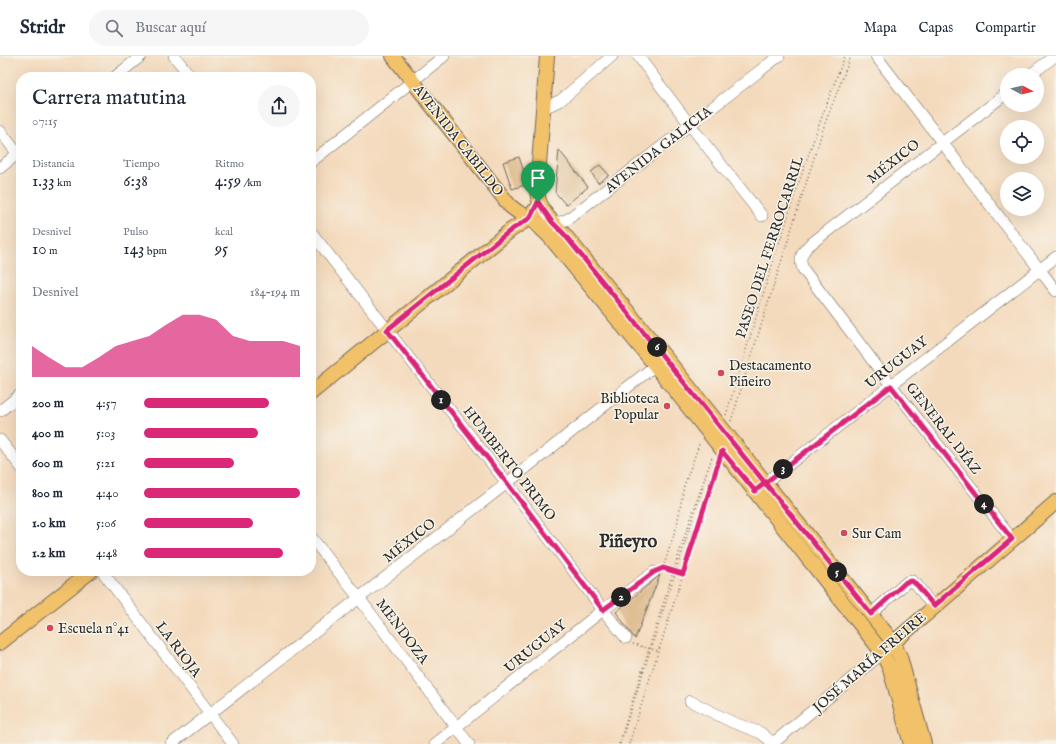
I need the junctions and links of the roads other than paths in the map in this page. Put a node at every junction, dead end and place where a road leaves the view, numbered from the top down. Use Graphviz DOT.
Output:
graph roads {
  1 [pos="141,56"];
  2 [pos="174,56"];
  3 [pos="393,56"];
  4 [pos="444,56"];
  5 [pos="547,56"];
  6 [pos="612,56"];
  7 [pos="638,56"];
  8 [pos="779,56"];
  9 [pos="876,56"];
  10 [pos="1055,56"];
  11 [pos="1039,68"];
  12 [pos="121,72"];
  13 [pos="187,72"];
  14 [pos="413,82"];
  15 [pos="1000,98"];
  16 [pos="542,109"];
  17 [pos="690,125"];
  18 [pos="0,131"];
  19 [pos="942,142"];
  20 [pos="16,149"];
  21 [pos="16,157"];
  22 [pos="316,158"];
  23 [pos="0,168"];
  24 [pos="538,202"];
  25 [pos="762,216"];
  26 [pos="530,218"];
  27 [pos="552,222"];
  28 [pos="316,238"];
  29 [pos="801,257"];
  30 [pos="1056,257"];
  31 [pos="1039,270"];
  32 [pos="1056,292"];
  33 [pos="387,330"];
  34 [pos="660,361"];
  35 [pos="891,386"];
  36 [pos="316,389"];
  37 [pos="16,398"];
  38 [pos="0,411"];
  39 [pos="0,440"];
  40 [pos="16,461"];
  41 [pos="507,483"];
  42 [pos="760,487"];
  43 [pos="1056,502"];
  44 [pos="1012,539"];
  45 [pos="316,544"];
  46 [pos="658,570"];
  47 [pos="85,576"];
  48 [pos="106,576"];
  49 [pos="359,598"];
  50 [pos="934,606"];
  51 [pos="603,610"];
  52 [pos="871,614"];
  53 [pos="626,638"];
  54 [pos="893,642"];
  55 [pos="0,643"];
  56 [pos="882,652"];
  57 [pos="690,701"];
  58 [pos="210,713"];
  59 [pos="457,727"];
  60 [pos="171,744"];
  61 [pos="233,744"];
  62 [pos="435,744"];
  63 [pos="470,744"];
  64 [pos="773,744"];
  65 [pos="910,744"];
  66 [pos="924,744"];
  1 -- 12 [label="street"];
  2 -- 13 [label="street"];
  3 -- 14 [label="main road, AVENIDA CABILDO"];
  4 -- 14 [label="street"];
  5 -- 16 [label="main road"];
  6 -- 16 [label="street"];
  7 -- 17 [label="street"];
  8 -- 17 [label="street, AVENIDA GALICIA"];
  9 -- 19 [label="street"];
  10 -- 11 [label="street"];
  14 -- 22 [label="street"];
  14 -- 26 [label="main road, AVENIDA CABILDO"];
  15 -- 19 [label="street, MÉXICO"];
  16 -- 24 [label="main road"];
  17 -- 25 [label="street"];
  17 -- 27 [label="street, AVENIDA GALICIA"];
  18 -- 20 [label="street"];
  19 -- 29 [label="street, MÉXICO"];
  19 -- 31 [label="street"];
  21 -- 23 [label="street"];
  24 -- 26 [label="main road"];
  24 -- 27 [label="main road"];
  26 -- 27 [label="street, AVENIDA GALICIA"];
  26 -- 33 [label="main road"];
  26 -- 34 [label="main road, AVENIDA CABILDO"];
  27 -- 34 [label="main road"];
  28 -- 33 [label="street, HUMBERTO PRIMO"];
  29 -- 35 [label="street, GENERAL DÍAZ"];
  30 -- 31 [label="street, URUGUAY"];
  31 -- 32 [label="street"];
  31 -- 35 [label="street, URUGUAY"];
  33 -- 36 [label="main road"];
  33 -- 41 [label="street, HUMBERTO PRIMO"];
  34 -- 41 [label="street, MÉXICO"];
  34 -- 42 [label="main road"];
  35 -- 42 [label="street, URUGUAY"];
  35 -- 44 [label="street, GENERAL DÍAZ"];
  37 -- 38 [label="street"];
  39 -- 40 [label="street"];
  41 -- 49 [label="street, MÉXICO"];
  41 -- 51 [label="street, HUMBERTO PRIMO"];
  42 -- 52 [label="main road"];
  42 -- 56 [label="main road"];
  43 -- 44 [label="main road, JOSÉ MARÍA FREIRE"];
  44 -- 50 [label="main road, JOSÉ MARÍA FREIRE"];
  45 -- 49 [label="street, MENDOZA"];
  46 -- 51 [label="street, URUGUAY"];
  47 -- 55 [label="main road"];
  48 -- 58 [label="street, LA RIOJA"];
  49 -- 58 [label="street, MÉXICO"];
  49 -- 59 [label="street, MENDOZA"];
  50 -- 52 [label="street"];
  50 -- 54 [label="main road, JOSÉ MARÍA FREIRE"];
  51 -- 53 [label="street, HUMBERTO PRIMO"];
  51 -- 59 [label="street, URUGUAY"];
  52 -- 54 [label="main road"];
  54 -- 56 [label="main road, JOSÉ MARÍA FREIRE"];
  54 -- 66 [label="main road"];
  56 -- 64 [label="street, JOSÉ MARÍA FREIRE"];
  56 -- 65 [label="main road"];
  57 -- 64 [label="street"];
  58 -- 60 [label="street, MÉXICO"];
  58 -- 61 [label="street, LA RIOJA"];
  59 -- 62 [label="street, URUGUAY"];
  59 -- 63 [label="street, MENDOZA"];
}
